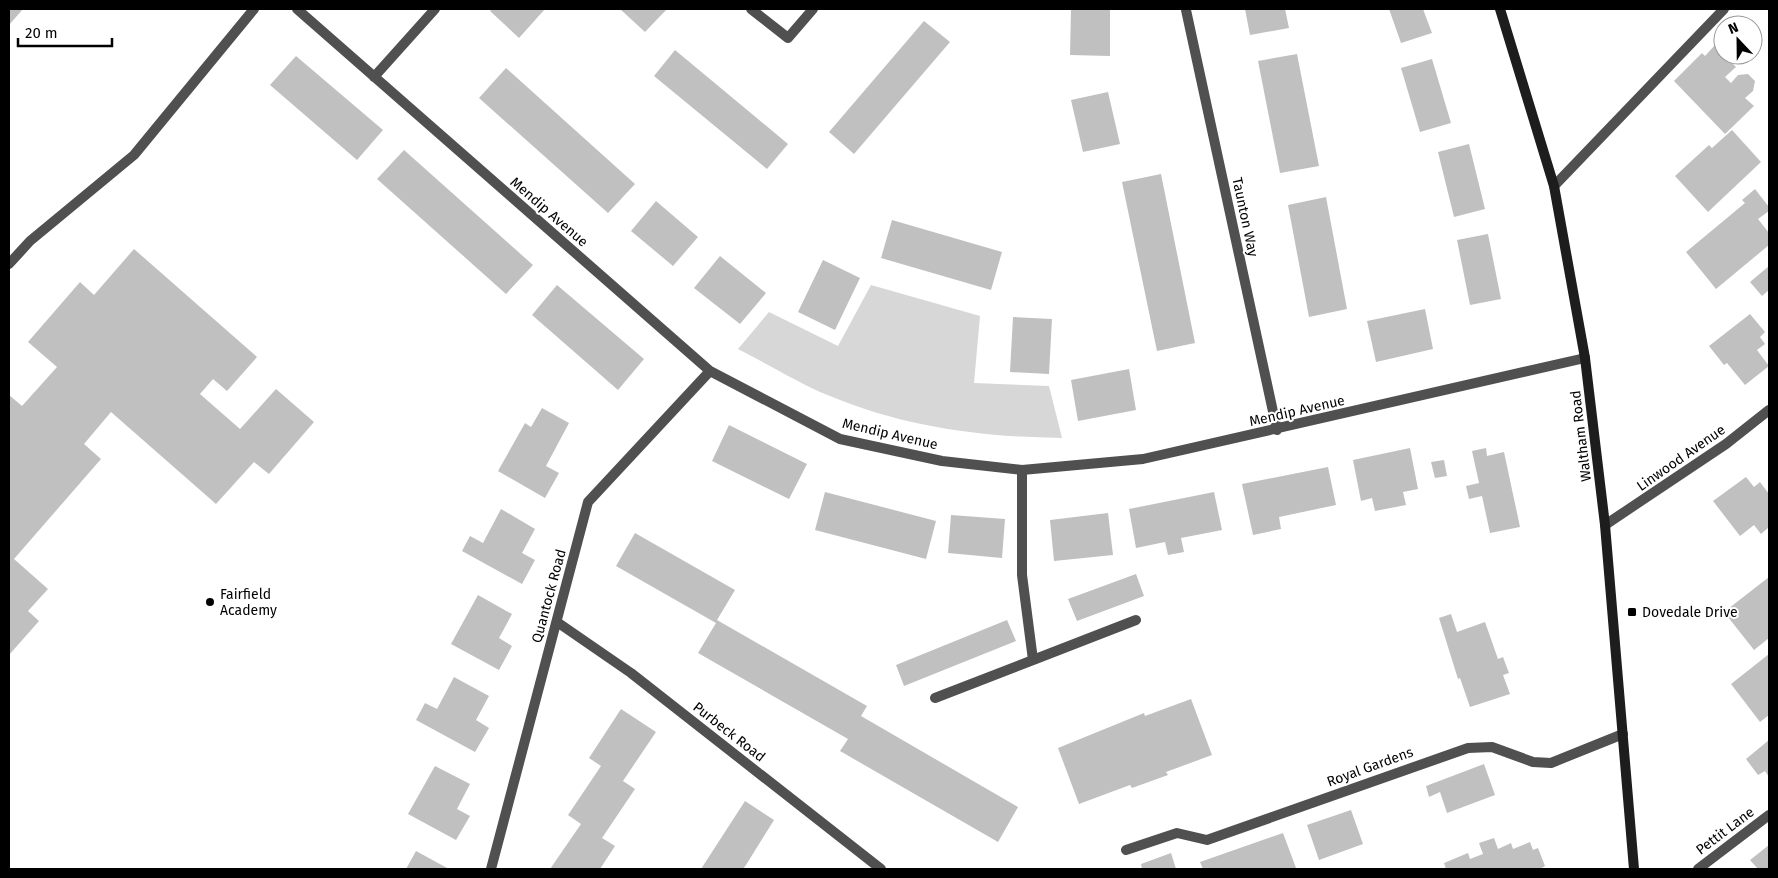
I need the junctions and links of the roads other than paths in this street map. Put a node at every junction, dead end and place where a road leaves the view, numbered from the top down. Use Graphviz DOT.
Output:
graph roads {
  1 [pos="254,9"];
  2 [pos="297,9"];
  3 [pos="435,9"];
  4 [pos="751,9"];
  5 [pos="813,9"];
  6 [pos="1500,9"];
  7 [pos="1724,9"];
  8 [pos="1186,10"];
  9 [pos="374,77"];
  10 [pos="1554,186"];
  11 [pos="9,264"];
  12 [pos="1586,358"];
  13 [pos="710,371"];
  14 [pos="1769,410"];
  15 [pos="1277,430"];
  16 [pos="1022,470"];
  17 [pos="1606,525"];
  18 [pos="1136,620"];
  19 [pos="557,622"];
  20 [pos="1033,660"];
  21 [pos="935,698"];
  22 [pos="1623,734"];
  23 [pos="1769,815"];
  24 [pos="1126,850"];
  25 [pos="491,869"];
  26 [pos="881,869"];
  27 [pos="1634,869"];
  28 [pos="1698,869"];
  1 -- 11 [label="street"];
  2 -- 9 [label="street, Mendip Avenue"];
  3 -- 9 [label="street"];
  4 -- 5 [label="street"];
  6 -- 10 [label="main road, Waltham Road"];
  7 -- 10 [label="street"];
  8 -- 15 [label="street, Taunton Way"];
  9 -- 13 [label="street, Mendip Avenue"];
  10 -- 12 [label="main road, Waltham Road"];
  12 -- 15 [label="street, Mendip Avenue"];
  12 -- 17 [label="main road, Waltham Road"];
  13 -- 16 [label="street, Mendip Avenue"];
  13 -- 19 [label="street, Quantock Road"];
  14 -- 17 [label="street, Linwood Avenue"];
  15 -- 16 [label="street, Mendip Avenue"];
  16 -- 20 [label="street"];
  17 -- 22 [label="main road, Waltham Road"];
  18 -- 20 [label="street"];
  19 -- 25 [label="street, Quantock Road"];
  19 -- 26 [label="street, Purbeck Road"];
  20 -- 21 [label="street"];
  22 -- 24 [label="street, Royal Gardens"];
  22 -- 27 [label="main road, Waltham Road"];
  23 -- 28 [label="street, Pettit Lane"];
}
